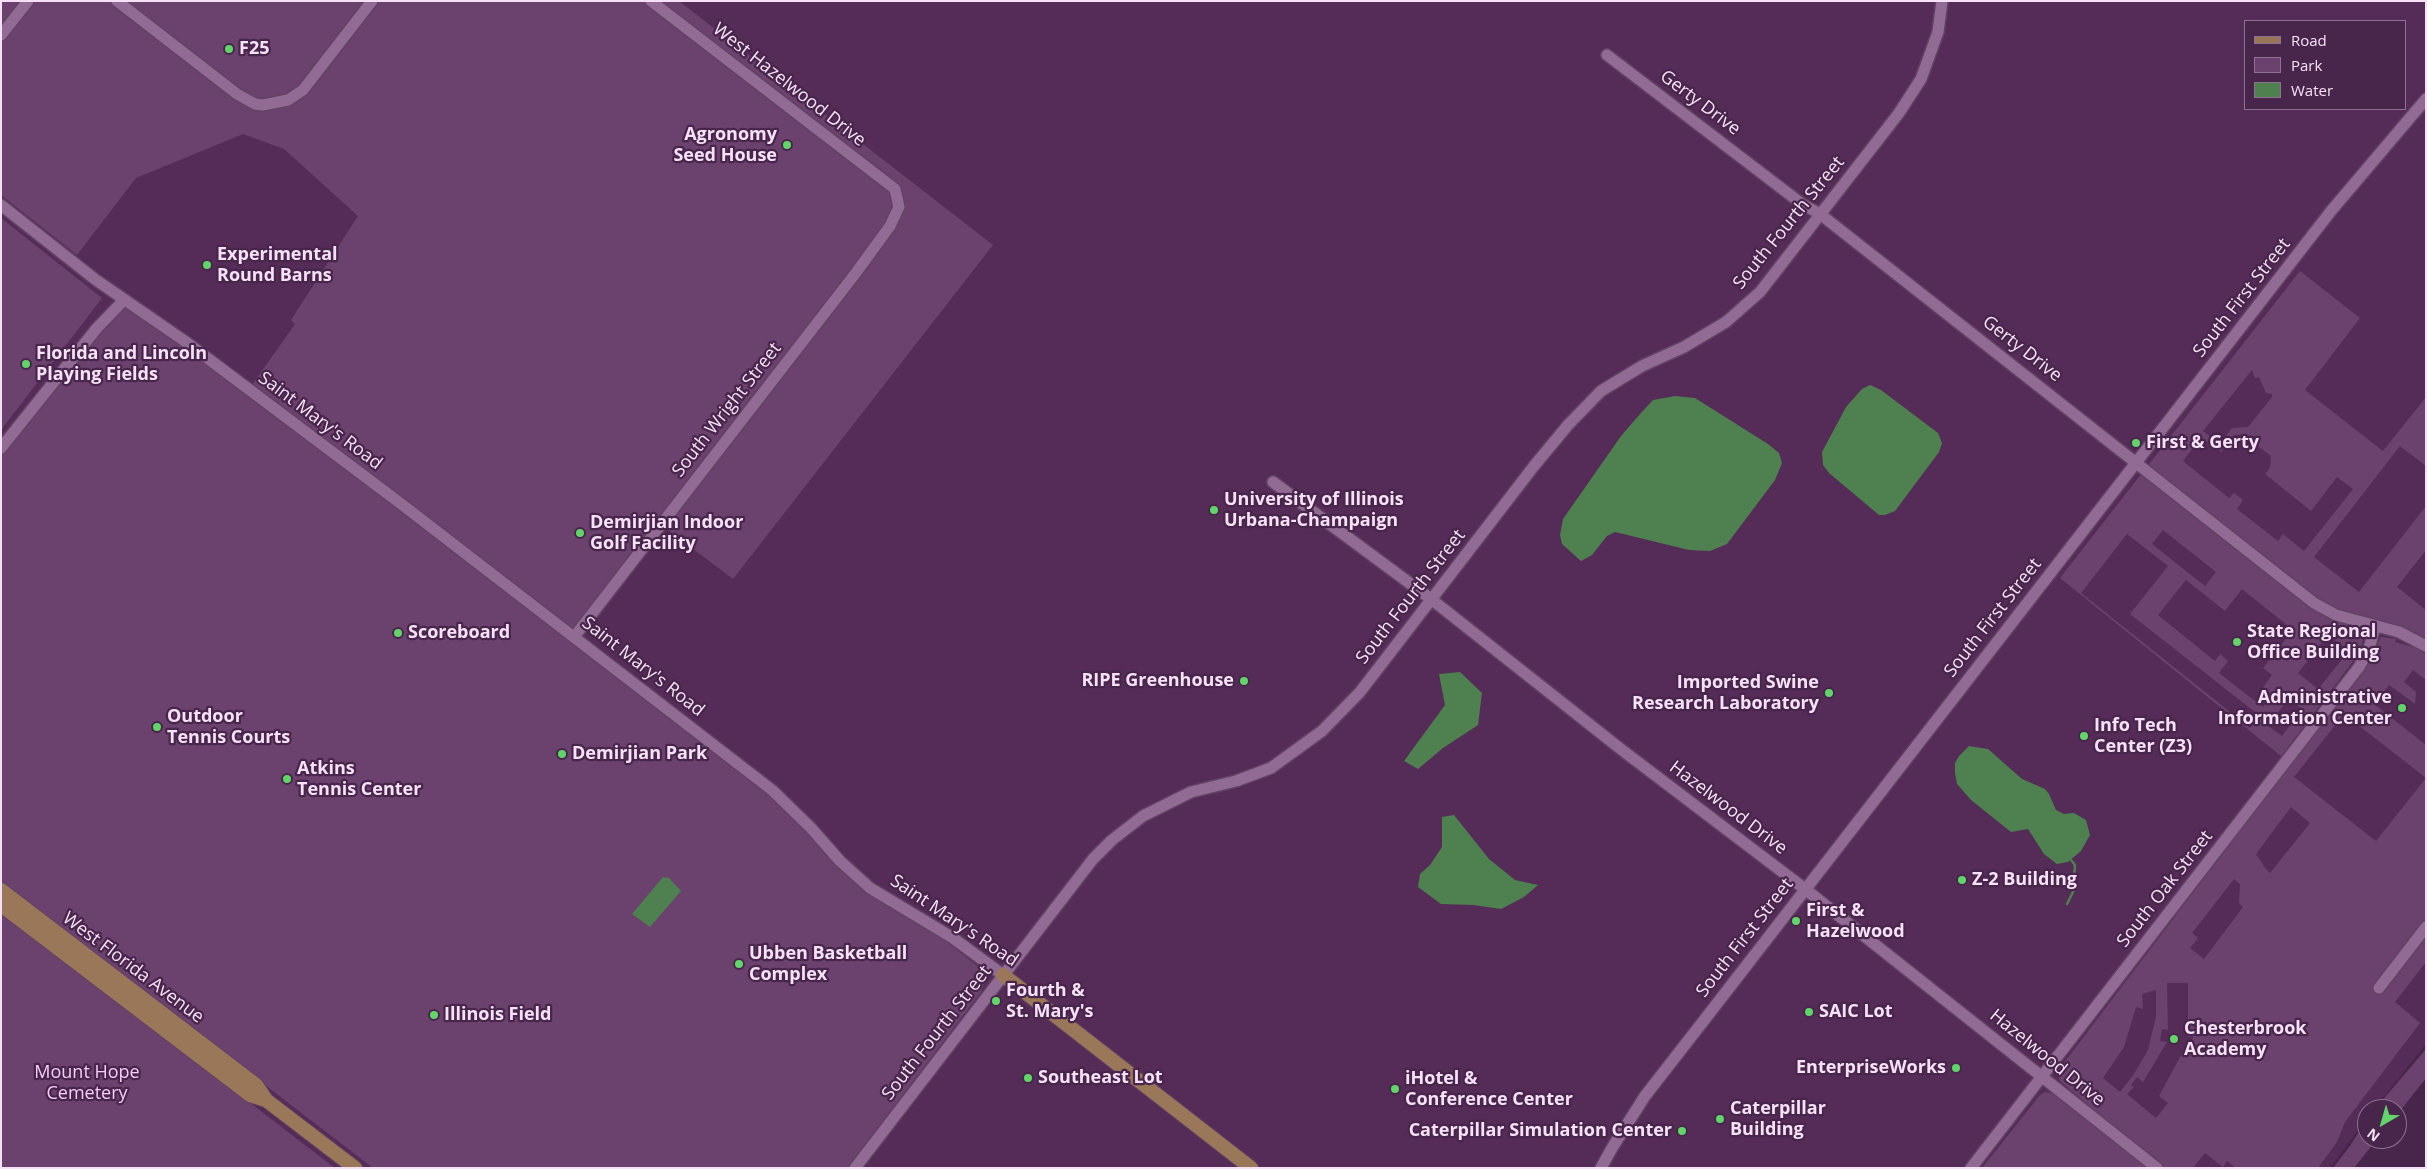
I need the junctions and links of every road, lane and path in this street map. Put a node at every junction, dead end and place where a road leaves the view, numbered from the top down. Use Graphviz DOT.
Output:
graph roads {
  1 [pos="28,1"];
  2 [pos="117,1"];
  3 [pos="372,1"];
  4 [pos="651,1"];
  5 [pos="1942,1"];
  6 [pos="1,35"];
  7 [pos="1608,55"];
  8 [pos="2426,99"];
  9 [pos="899,202"];
  10 [pos="1,205"];
  11 [pos="1820,214"];
  12 [pos="124,300"];
  13 [pos="1,448"];
  14 [pos="2136,461"];
  15 [pos="1273,482"];
  16 [pos="1431,599"];
  17 [pos="2375,626"];
  18 [pos="574,637"];
  19 [pos="2426,646"];
  20 [pos="1805,889"];
  21 [pos="1,890"];
  22 [pos="1,905"];
  23 [pos="2426,927"];
  24 [pos="1003,975"];
  25 [pos="2379,988"];
  26 [pos="2043,1076"];
  27 [pos="240,1080"];
  28 [pos="355,1168"];
  29 [pos="855,1168"];
  30 [pos="1251,1168"];
  31 [pos="1602,1168"];
  32 [pos="1971,1168"];
  33 [pos="2157,1168"];
  1 -- 6 [label="street"];
  2 -- 3 [label="street"];
  4 -- 9 [label="street, West Hazelwood Drive"];
  5 -- 11 [label="street, South Fourth Street"];
  7 -- 11 [label="street, Gerty Drive"];
  8 -- 14 [label="street, South First Street"];
  9 -- 18 [label="street, South Wright Street"];
  10 -- 12 [label="street, Saint Mary's Road"];
  11 -- 14 [label="street, Gerty Drive"];
  11 -- 16 [label="street, South Fourth Street"];
  12 -- 13 [label="street"];
  12 -- 18 [label="street, Saint Mary's Road"];
  14 -- 17 [label="street, Gerty Drive"];
  14 -- 20 [label="street, South First Street"];
  15 -- 16 [label="street, Hazelwood Drive"];
  16 -- 20 [label="street, Hazelwood Drive"];
  16 -- 24 [label="street, South Fourth Street"];
  17 -- 19 [label="street, Gerty Drive"];
  17 -- 26 [label="street, South Oak Street"];
  18 -- 24 [label="street, Saint Mary's Road"];
  20 -- 26 [label="street, Hazelwood Drive"];
  20 -- 31 [label="street, South First Street"];
  21 -- 27 [label="main road, West Florida Avenue"];
  22 -- 27 [label="main road, West Florida Avenue"];
  23 -- 25 [label="street"];
  24 -- 29 [label="street, South Fourth Street"];
  24 -- 30 [label="main road, Saint Mary's Road"];
  26 -- 32 [label="street, South Oak Street"];
  26 -- 33 [label="street, Hazelwood Drive"];
  27 -- 28 [label="main road"];
}
